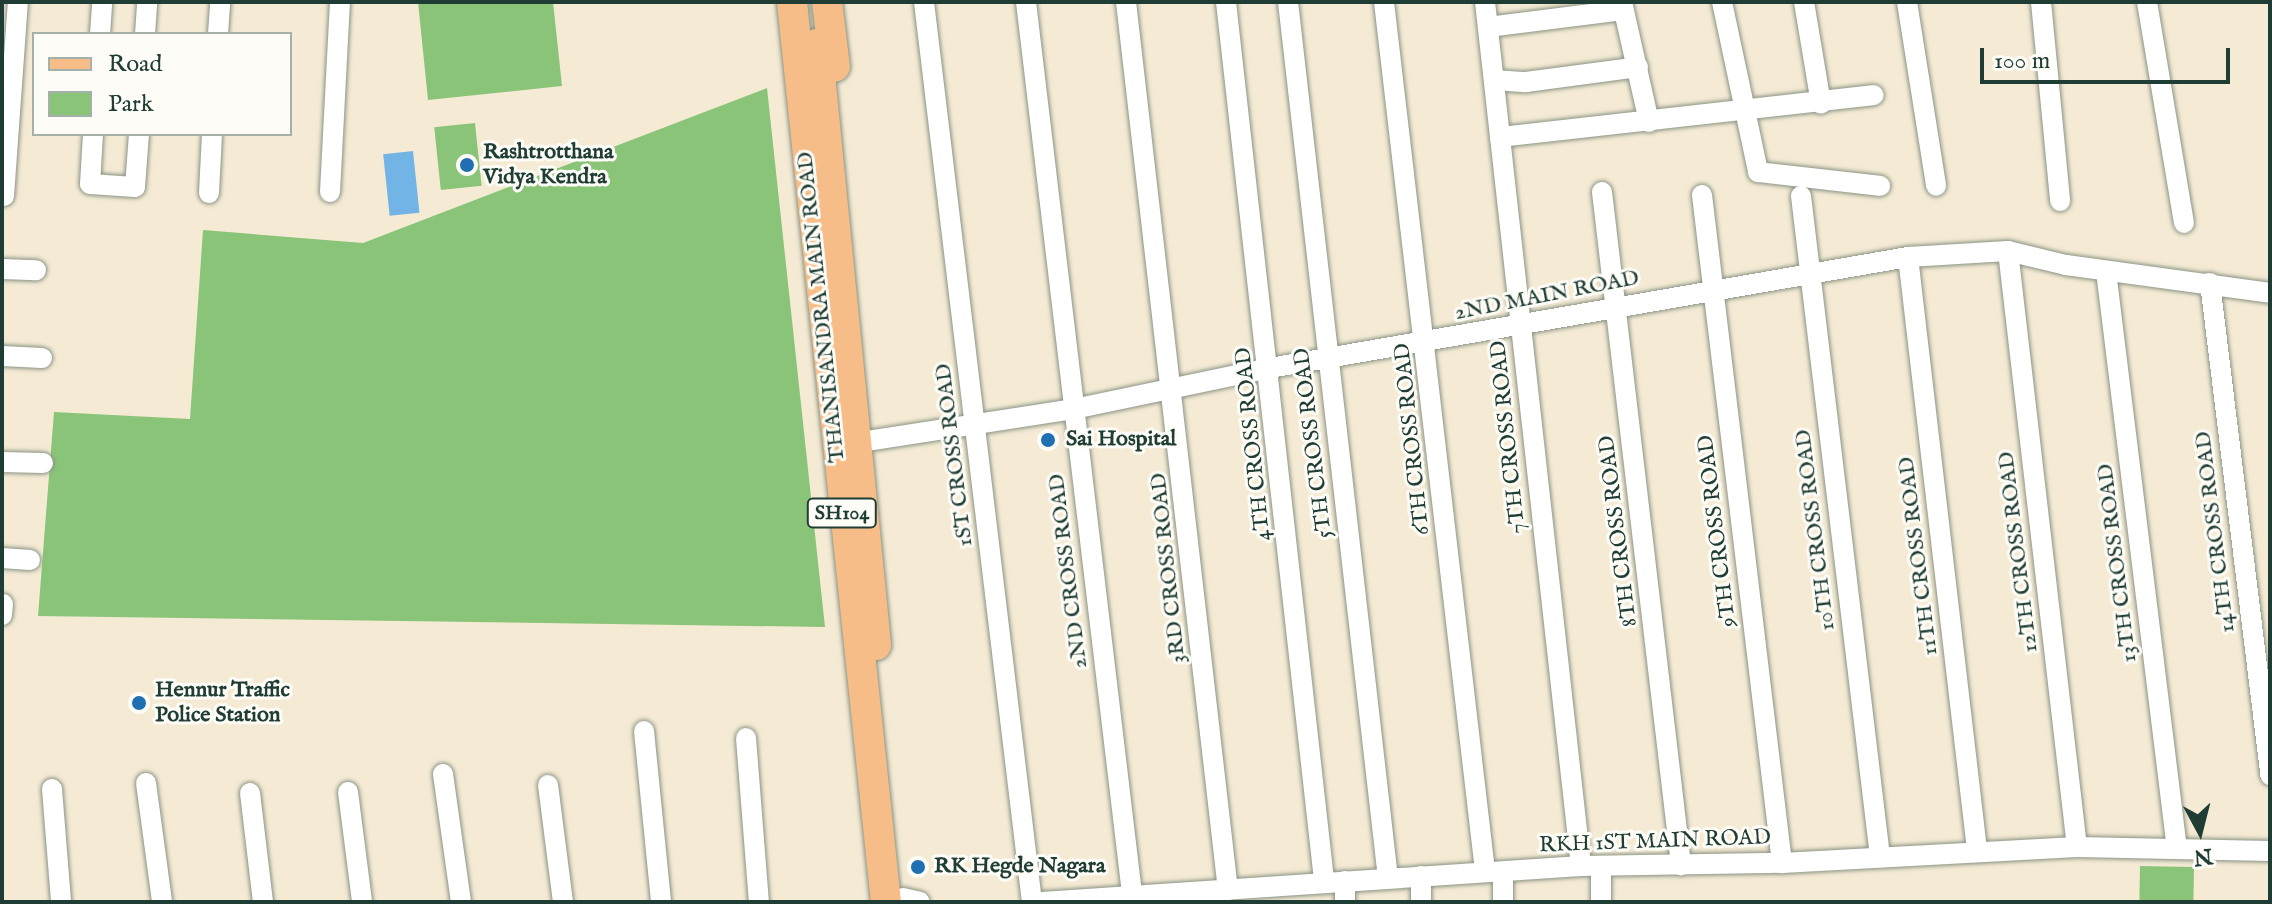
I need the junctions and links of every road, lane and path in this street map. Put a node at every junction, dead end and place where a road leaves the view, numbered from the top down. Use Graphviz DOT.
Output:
graph roads {
  1 [pos="18,2"];
  2 [pos="102,2"];
  3 [pos="147,2"];
  4 [pos="220,2"];
  5 [pos="340,2"];
  6 [pos="777,2"];
  7 [pos="792,2"];
  8 [pos="812,2"];
  9 [pos="827,2"];
  10 [pos="924,2"];
  11 [pos="1026,2"];
  12 [pos="1126,2"];
  13 [pos="1226,2"];
  14 [pos="1288,2"];
  15 [pos="1384,2"];
  16 [pos="1485,2"];
  17 [pos="1722,2"];
  18 [pos="1804,2"];
  19 [pos="1907,2"];
  20 [pos="2041,2"];
  21 [pos="2147,2"];
  22 [pos="1623,6"];
  23 [pos="1488,27"];
  24 [pos="100,32"];
  25 [pos="145,32"];
  26 [pos="218,32"];
  27 [pos="1638,67"];
  28 [pos="1494,80"];
  29 [pos="1874,95"];
  30 [pos="1821,104"];
  31 [pos="814,108"];
  32 [pos="1743,114"];
  33 [pos="1649,122"];
  34 [pos="93,136"];
  35 [pos="139,136"];
  36 [pos="212,136"];
  37 [pos="1500,137"];
  38 [pos="1880,186"];
  39 [pos="1936,186"];
  40 [pos="330,192"];
  41 [pos="1602,192"];
  42 [pos="209,193"];
  43 [pos="1702,195"];
  44 [pos="4,196"];
  45 [pos="1801,196"];
  46 [pos="2060,201"];
  47 [pos="2184,223"];
  48 [pos="2008,251"];
  49 [pos="1908,257"];
  50 [pos="2047,261"];
  51 [pos="2,269"];
  52 [pos="36,270"];
  53 [pos="2106,271"];
  54 [pos="1808,273"];
  55 [pos="2011,276"];
  56 [pos="2210,283"];
  57 [pos="1714,289"];
  58 [pos="2270,293"];
  59 [pos="1617,308"];
  60 [pos="1520,324"];
  61 [pos="1427,343"];
  62 [pos="2,356"];
  63 [pos="42,358"];
  64 [pos="1328,359"];
  65 [pos="1270,368"];
  66 [pos="1173,387"];
  67 [pos="1074,409"];
  68 [pos="975,424"];
  69 [pos="846,444"];
  70 [pos="2,462"];
  71 [pos="43,463"];
  72 [pos="2,558"];
  73 [pos="30,560"];
  74 [pos="3,604"];
  75 [pos="2,615"];
  76 [pos="644,731"];
  77 [pos="746,738"];
  78 [pos="443,774"];
  79 [pos="2270,775"];
  80 [pos="146,783"];
  81 [pos="548,785"];
  82 [pos="52,789"];
  83 [pos="348,792"];
  84 [pos="250,793"];
  85 [pos="2077,847"];
  86 [pos="2177,849"];
  87 [pos="1977,850"];
  88 [pos="2270,851"];
  89 [pos="1880,857"];
  90 [pos="1782,863"];
  91 [pos="1681,865"];
  92 [pos="1591,867"];
  93 [pos="1494,872"];
  94 [pos="1421,876"];
  95 [pos="1388,878"];
  96 [pos="1324,880"];
  97 [pos="1345,881"];
  98 [pos="899,892"];
  99 [pos="1236,894"];
  100 [pos="1132,899"];
  101 [pos="61,902"];
  102 [pos="162,902"];
  103 [pos="263,902"];
  104 [pos="362,902"];
  105 [pos="461,902"];
  106 [pos="563,902"];
  107 [pos="661,902"];
  108 [pos="759,902"];
  109 [pos="1032,902"];
  110 [pos="1042,902"];
  111 [pos="1345,902"];
  112 [pos="1421,902"];
  113 [pos="1503,902"];
  114 [pos="1601,902"];
  1 -- 44 [label="street"];
  2 -- 24 [label="street"];
  3 -- 25 [label="street"];
  4 -- 26 [label="street"];
  5 -- 40 [label="street"];
  6 -- 31 [label="main road, THANISANDRA MAIN ROAD / SH104"];
  7 -- 31 [label="main road, SH104"];
  8 -- 31 [label="main road, SH104"];
  9 -- 31 [label="main road, THANISANDRA MAIN ROAD / SH104"];
  10 -- 68 [label="street, 1ST CROSS ROAD"];
  11 -- 67 [label="street, 2ND CROSS ROAD"];
  12 -- 66 [label="street, 3RD CROSS ROAD"];
  13 -- 65 [label="street, 4TH CROSS ROAD"];
  14 -- 64 [label="street, 5TH CROSS ROAD"];
  15 -- 61 [label="street, 6TH CROSS ROAD"];
  16 -- 23 [label="street, 7TH CROSS ROAD"];
  17 -- 32 [label="street"];
  18 -- 30 [label="street"];
  19 -- 39 [label="street"];
  20 -- 46 [label="street"];
  21 -- 47 [label="street"];
  22 -- 23 [label="street"];
  22 -- 27 [label="street"];
  23 -- 28 [label="street, 7TH CROSS ROAD"];
  27 -- 28 [label="street"];
  27 -- 33 [label="street"];
  28 -- 37 [label="street, 7TH CROSS ROAD"];
  29 -- 30 [label="street"];
  30 -- 32 [label="street"];
  31 -- 69 [label="main road, THANISANDRA MAIN ROAD / SH104"];
  32 -- 33 [label="street"];
  32 -- 38 [label="street"];
  33 -- 37 [label="street"];
  34 -- 35 [label="street"];
  36 -- 42 [label="street"];
  37 -- 60 [label="street, 7TH CROSS ROAD"];
  41 -- 59 [label="street, 8TH CROSS ROAD"];
  43 -- 57 [label="street, 9TH CROSS ROAD"];
  45 -- 54 [label="street, 10TH CROSS ROAD"];
  48 -- 49 [label="street, 2ND MAIN ROAD"];
  48 -- 50 [label="street, 2ND MAIN ROAD"];
  48 -- 55 [label="street, 12TH CROSS ROAD"];
  49 -- 54 [label="street, 2ND MAIN ROAD"];
  49 -- 87 [label="street, 11TH CROSS ROAD"];
  50 -- 53 [label="street, 2ND MAIN ROAD"];
  50 -- 55 [label="street"];
  51 -- 52 [label="street"];
  53 -- 56 [label="street, 2ND MAIN ROAD"];
  53 -- 86 [label="street, 13TH CROSS ROAD"];
  54 -- 57 [label="street, 2ND MAIN ROAD"];
  54 -- 89 [label="street, 10TH CROSS ROAD"];
  55 -- 85 [label="street, 12TH CROSS ROAD"];
  56 -- 58 [label="street, 2ND MAIN ROAD"];
  56 -- 79 [label="street, 14TH CROSS ROAD"];
  57 -- 59 [label="street, 2ND MAIN ROAD"];
  57 -- 90 [label="street, 9TH CROSS ROAD"];
  59 -- 60 [label="street, 2ND MAIN ROAD"];
  59 -- 91 [label="street, 8TH CROSS ROAD"];
  60 -- 61 [label="street, 2ND MAIN ROAD"];
  60 -- 92 [label="street, 7TH CROSS ROAD"];
  61 -- 64 [label="street, 2ND MAIN ROAD"];
  61 -- 93 [label="street, 6TH CROSS ROAD"];
  62 -- 63 [label="street"];
  64 -- 65 [label="street, 2ND MAIN ROAD"];
  64 -- 95 [label="street, 5TH CROSS ROAD"];
  65 -- 66 [label="street, 2ND MAIN ROAD"];
  65 -- 96 [label="street, 4TH CROSS ROAD"];
  66 -- 67 [label="street, 2ND MAIN ROAD"];
  66 -- 99 [label="street, 3RD CROSS ROAD"];
  67 -- 68 [label="street, 2ND MAIN ROAD"];
  67 -- 100 [label="street, 2ND CROSS ROAD"];
  68 -- 69 [label="street, 2ND MAIN ROAD"];
  68 -- 109 [label="street, 1ST CROSS ROAD"];
  69 -- 98 [label="main road, THANISANDRA MAIN ROAD / SH104"];
  70 -- 71 [label="street"];
  72 -- 73 [label="street"];
  74 -- 75 [label="street"];
  76 -- 107 [label="street"];
  77 -- 108 [label="street"];
  78 -- 105 [label="street"];
  80 -- 102 [label="street"];
  81 -- 106 [label="street"];
  82 -- 101 [label="street"];
  83 -- 104 [label="street"];
  84 -- 103 [label="street"];
  85 -- 86 [label="street, RKH 1ST MAIN ROAD"];
  85 -- 87 [label="street, RKH 1ST MAIN ROAD"];
  86 -- 88 [label="street, RKH 1ST MAIN ROAD"];
  87 -- 89 [label="street, RKH 1ST MAIN ROAD"];
  89 -- 90 [label="street, RKH 1ST MAIN ROAD"];
  90 -- 91 [label="street, RKH 1ST MAIN ROAD"];
  91 -- 92 [label="street, RKH 1ST MAIN ROAD"];
  92 -- 93 [label="street, RKH 1ST MAIN ROAD"];
  92 -- 114 [label="street, 7TH CROSS ROAD"];
  93 -- 94 [label="street, RKH 1ST MAIN ROAD"];
  93 -- 113 [label="street, 6TH CROSS ROAD"];
  94 -- 95 [label="street, RKH 1ST MAIN ROAD"];
  94 -- 112 [label="street"];
  95 -- 97 [label="street, RKH 1ST MAIN ROAD"];
  96 -- 97 [label="street, RKH 1ST MAIN ROAD"];
  96 -- 99 [label="street, RKH 1ST MAIN ROAD"];
  97 -- 111 [label="street"];
  99 -- 100 [label="street, RKH 1ST MAIN ROAD"];
  100 -- 110 [label="street, RKH 1ST MAIN ROAD"];
}
